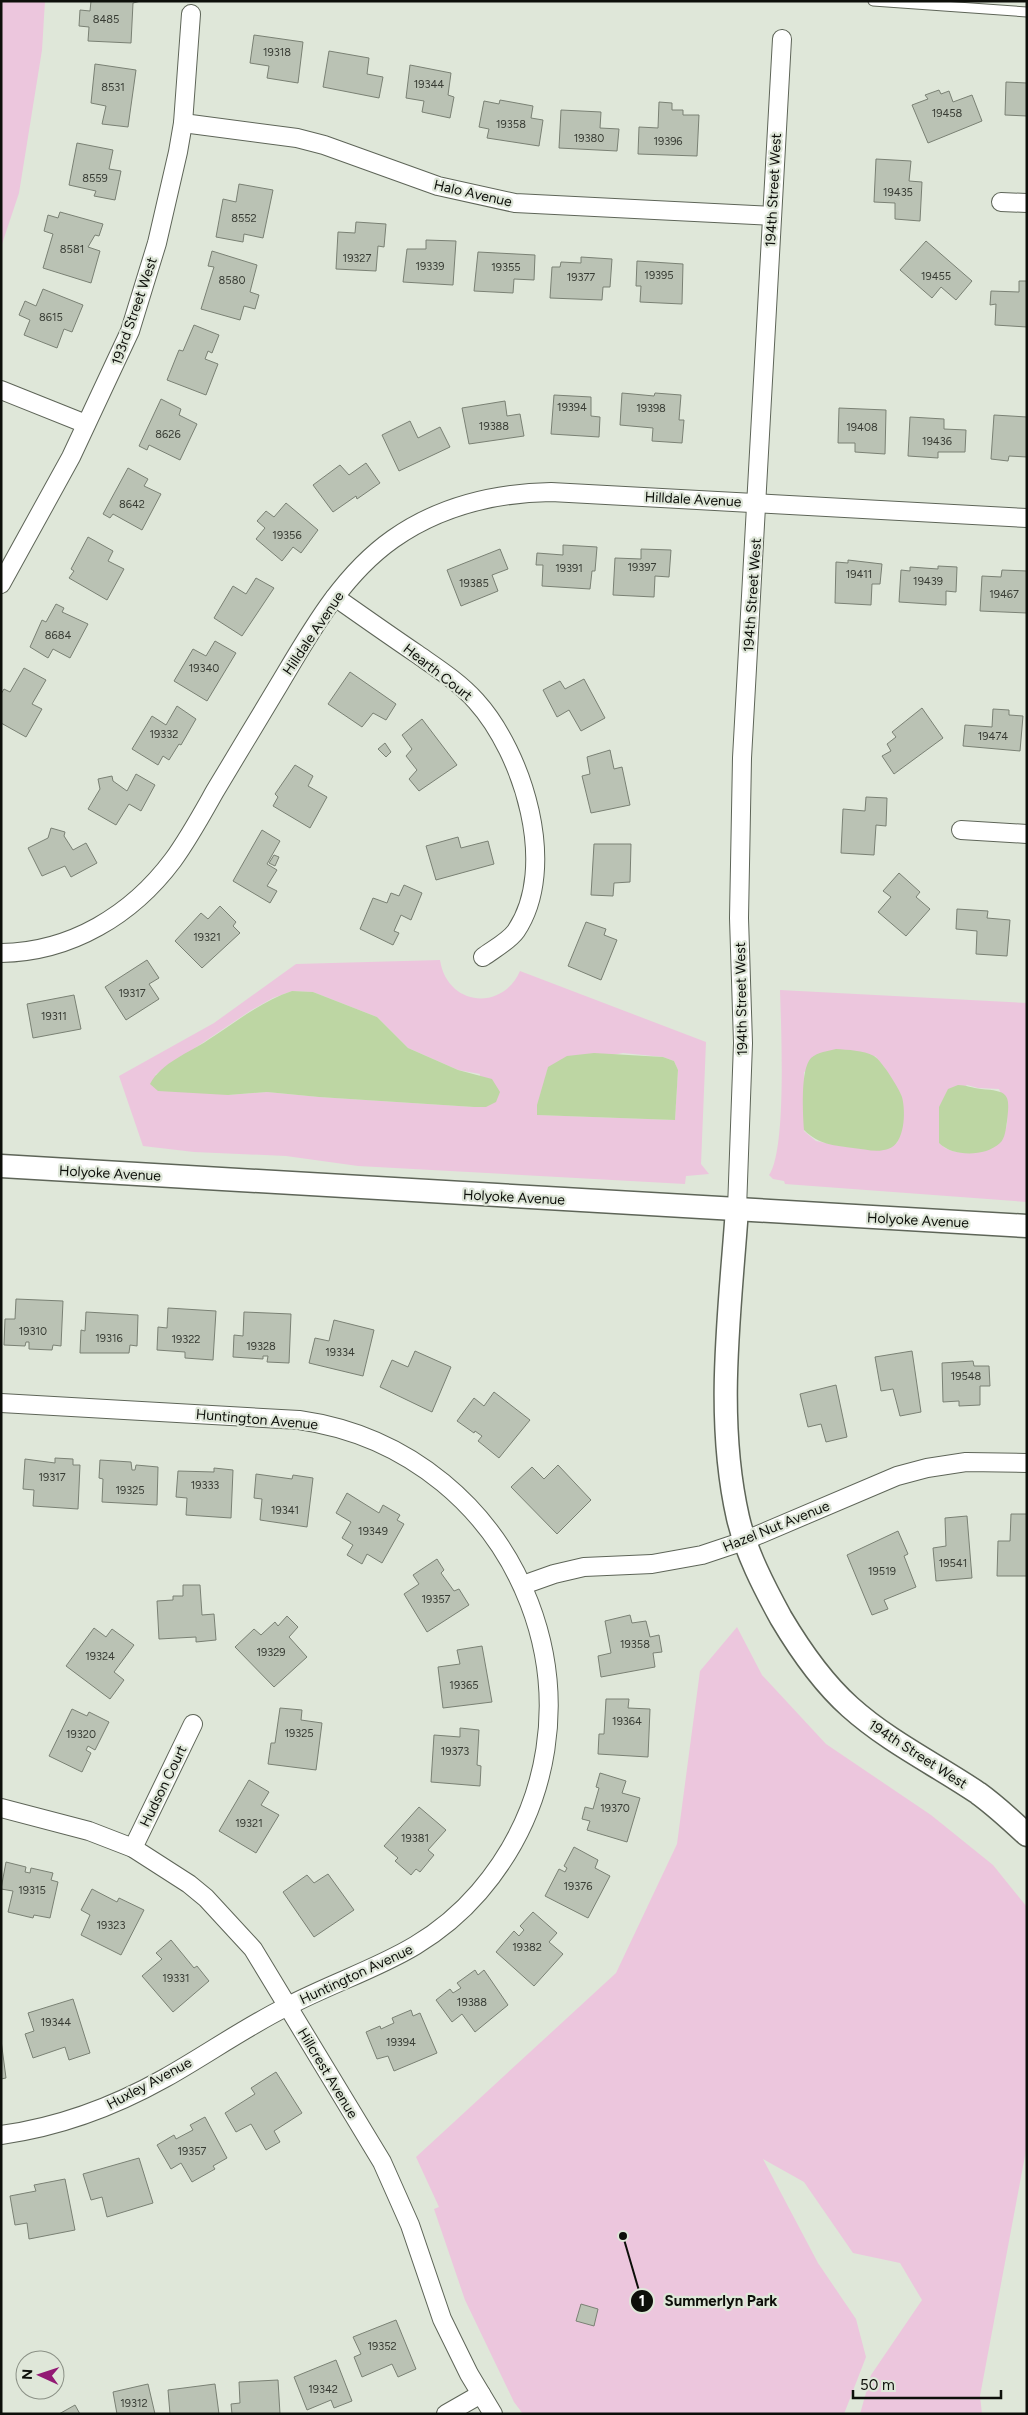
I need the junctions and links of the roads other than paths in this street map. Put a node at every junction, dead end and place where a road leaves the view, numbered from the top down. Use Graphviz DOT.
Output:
graph roads {
  1 [pos="873,1"];
  2 [pos="1027,12"];
  3 [pos="191,14"];
  4 [pos="782,39"];
  5 [pos="183,123"];
  6 [pos="1001,202"];
  7 [pos="1027,203"];
  8 [pos="772,216"];
  9 [pos="1,390"];
  10 [pos="86,424"];
  11 [pos="758,503"];
  12 [pos="1027,518"];
  13 [pos="1,584"];
  14 [pos="335,597"];
  15 [pos="961,830"];
  16 [pos="1027,834"];
  17 [pos="1,953"];
  18 [pos="484,957"];
  19 [pos="1,1166"];
  20 [pos="737,1210"];
  21 [pos="1027,1226"];
  22 [pos="1,1403"];
  23 [pos="1027,1462"];
  24 [pos="744,1541"];
  25 [pos="523,1586"];
  26 [pos="193,1724"];
  27 [pos="1,1808"];
  28 [pos="1027,1835"];
  29 [pos="133,1848"];
  30 [pos="287,2006"];
  31 [pos="1,2135"];
  32 [pos="481,2394"];
  33 [pos="446,2414"];
  34 [pos="493,2414"];
  1 -- 2 [label="lane"];
  3 -- 5 [label="street, 193rd Street West"];
  4 -- 8 [label="street, 194th Street West"];
  5 -- 8 [label="street, Halo Avenue"];
  5 -- 10 [label="street, 193rd Street West"];
  6 -- 7 [label="street"];
  8 -- 11 [label="street, 194th Street West"];
  9 -- 10 [label="street"];
  10 -- 13 [label="street, 193rd Street West"];
  11 -- 12 [label="street, Hilldale Avenue"];
  11 -- 14 [label="street, Hilldale Avenue"];
  11 -- 20 [label="street, 194th Street West"];
  14 -- 17 [label="street, Hilldale Avenue"];
  14 -- 18 [label="street, Hearth Court"];
  15 -- 16 [label="street"];
  19 -- 20 [label="street, Holyoke Avenue"];
  20 -- 21 [label="street, Holyoke Avenue"];
  20 -- 24 [label="street, 194th Street West"];
  22 -- 25 [label="street, Huntington Avenue"];
  23 -- 24 [label="street, Hazel Nut Avenue"];
  24 -- 25 [label="street, Hazel Nut Avenue"];
  24 -- 28 [label="street, 194th Street West"];
  25 -- 30 [label="street, Huntington Avenue"];
  26 -- 29 [label="street, Hudson Court"];
  27 -- 29 [label="street, Hillcrest Avenue"];
  29 -- 30 [label="street, Hillcrest Avenue"];
  30 -- 31 [label="street, Huxley Avenue"];
  30 -- 32 [label="street, Hillcrest Avenue"];
  32 -- 33 [label="street"];
  32 -- 34 [label="street, Hillcrest Avenue"];
}
